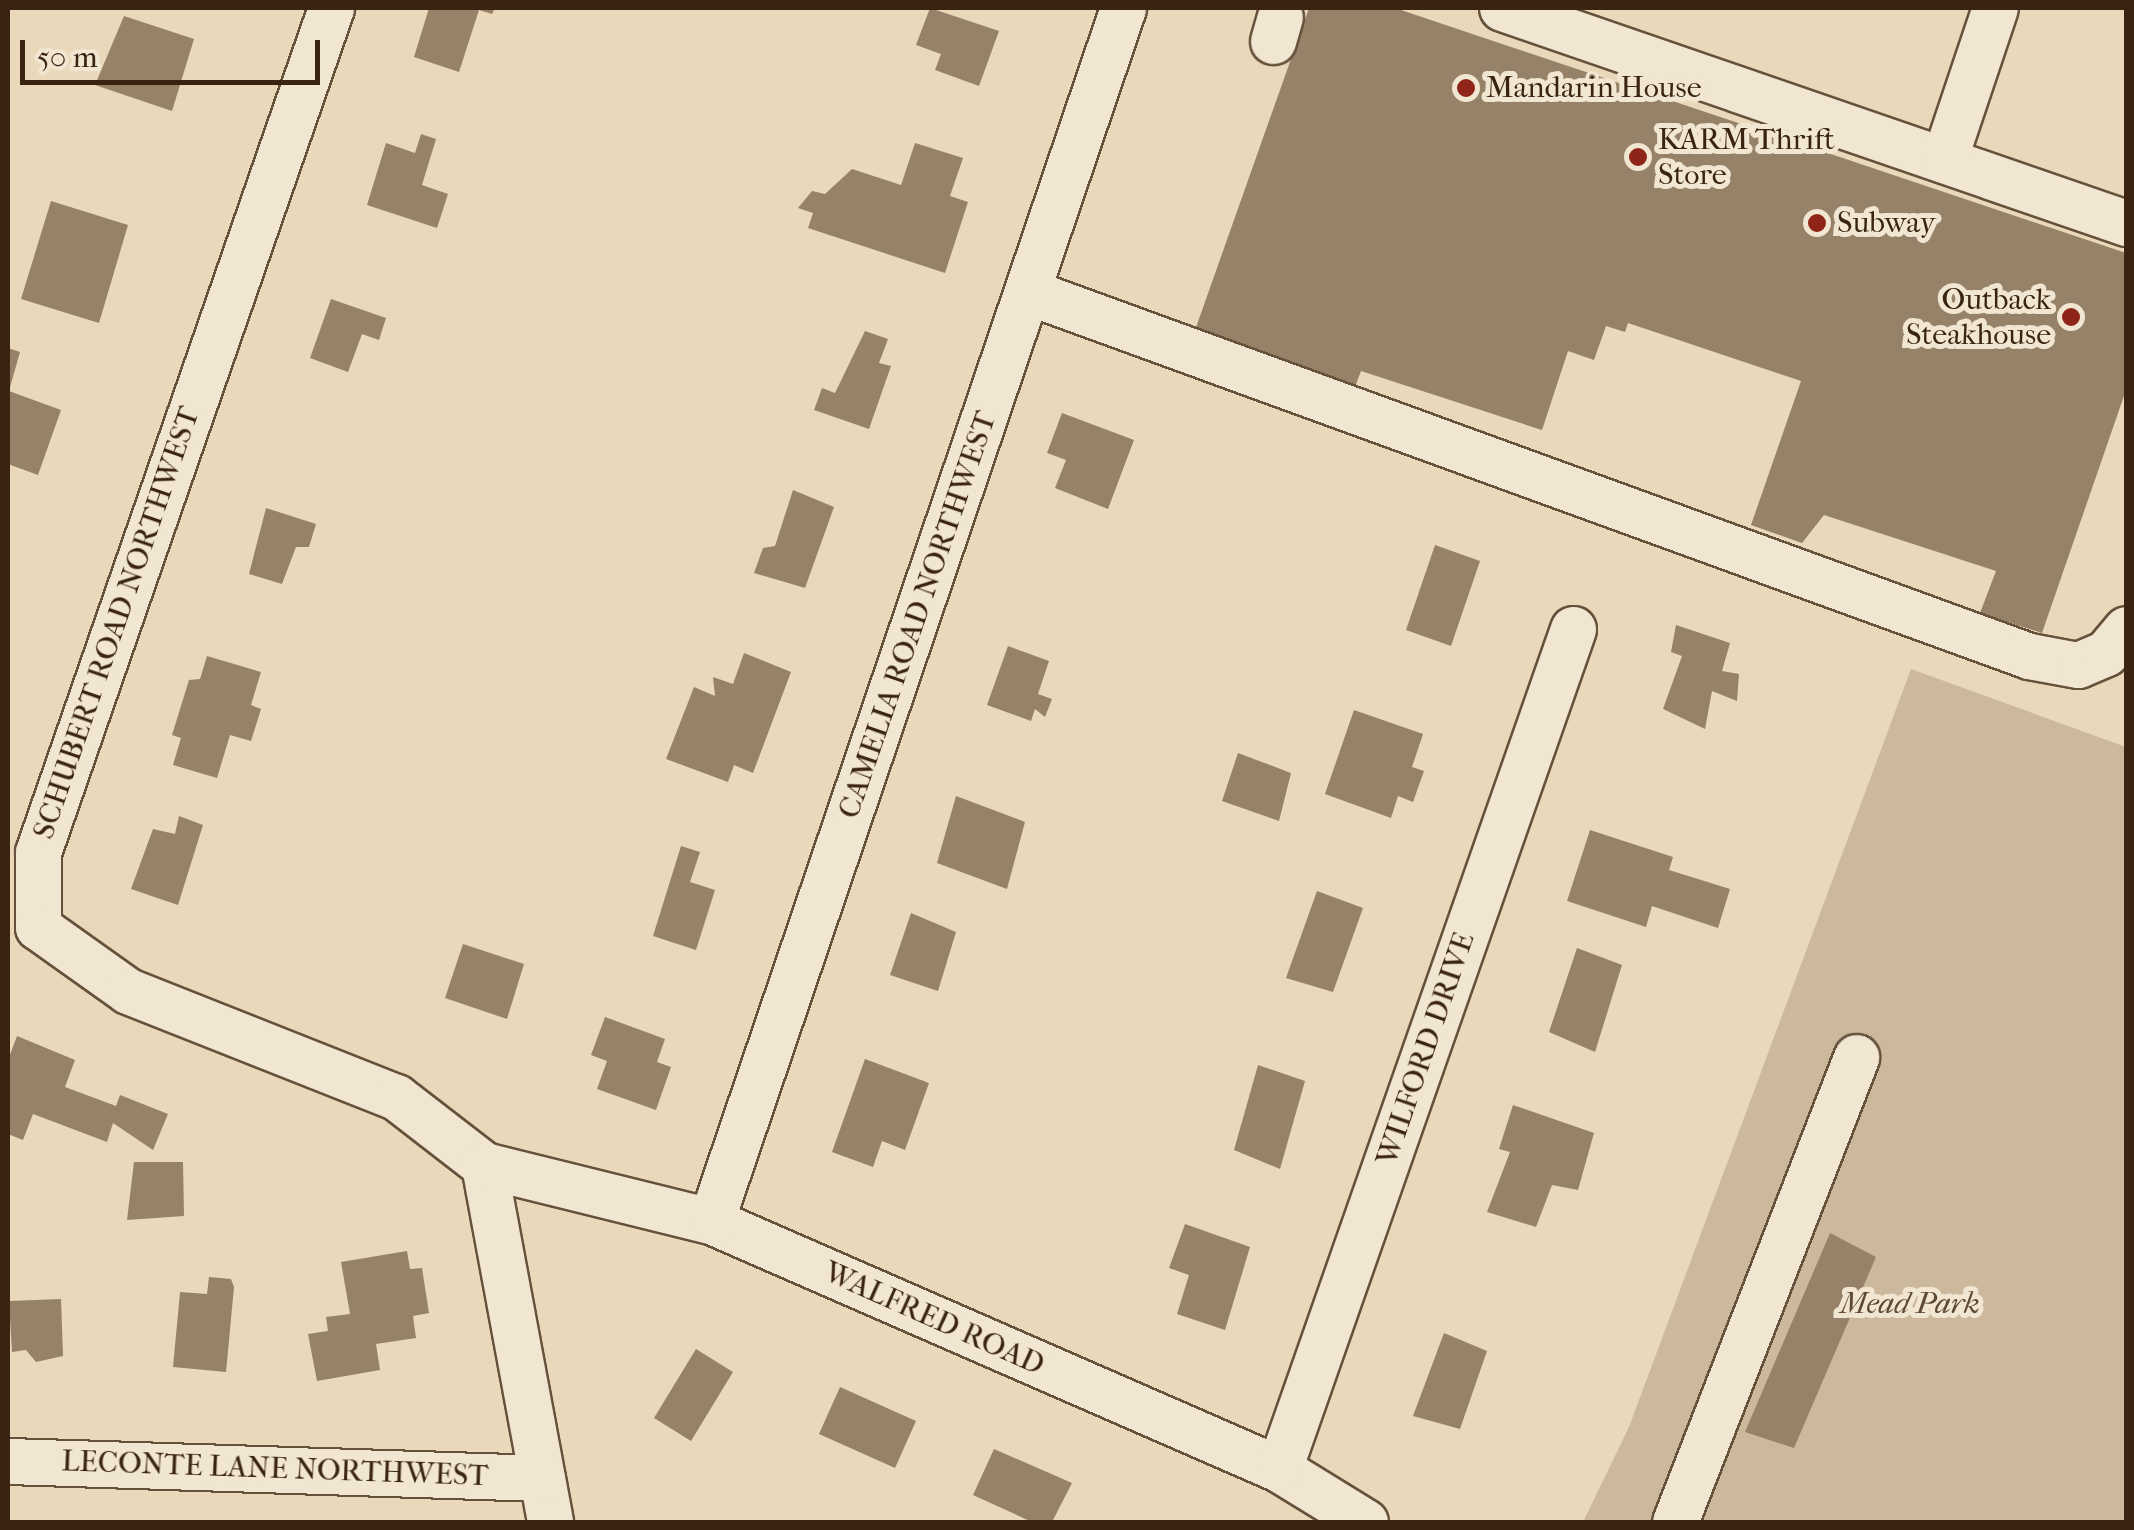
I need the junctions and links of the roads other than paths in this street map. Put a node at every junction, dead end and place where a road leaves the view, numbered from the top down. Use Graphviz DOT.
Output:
graph roads {
  1 [pos="331,8"];
  2 [pos="1123,8"];
  3 [pos="1502,8"];
  4 [pos="1995,8"];
  5 [pos="1944,160"];
  6 [pos="2126,223"];
  7 [pos="1029,292"];
  8 [pos="1573,628"];
  9 [pos="2126,629"];
  10 [pos="1856,1057"];
  11 [pos="484,1164"];
  12 [pos="711,1221"];
  13 [pos="8,1461"];
  14 [pos="1279,1469"];
  15 [pos="542,1478"];
  16 [pos="550,1522"];
  17 [pos="1365,1522"];
  18 [pos="1675,1522"];
  1 -- 11 [label="street, SCHUBERT ROAD NORTHWEST"];
  2 -- 7 [label="street, CAMELIA ROAD NORTHWEST"];
  3 -- 5 [label="street"];
  4 -- 5 [label="street"];
  5 -- 6 [label="street"];
  7 -- 9 [label="street"];
  7 -- 12 [label="street, CAMELIA ROAD NORTHWEST"];
  8 -- 14 [label="street, WILFORD DRIVE"];
  10 -- 18 [label="street"];
  11 -- 12 [label="street, WALFRED ROAD"];
  11 -- 15 [label="street"];
  12 -- 14 [label="street, WALFRED ROAD"];
  13 -- 15 [label="street, LECONTE LANE NORTHWEST"];
  14 -- 17 [label="street, WALFRED ROAD"];
  15 -- 16 [label="street"];
}
